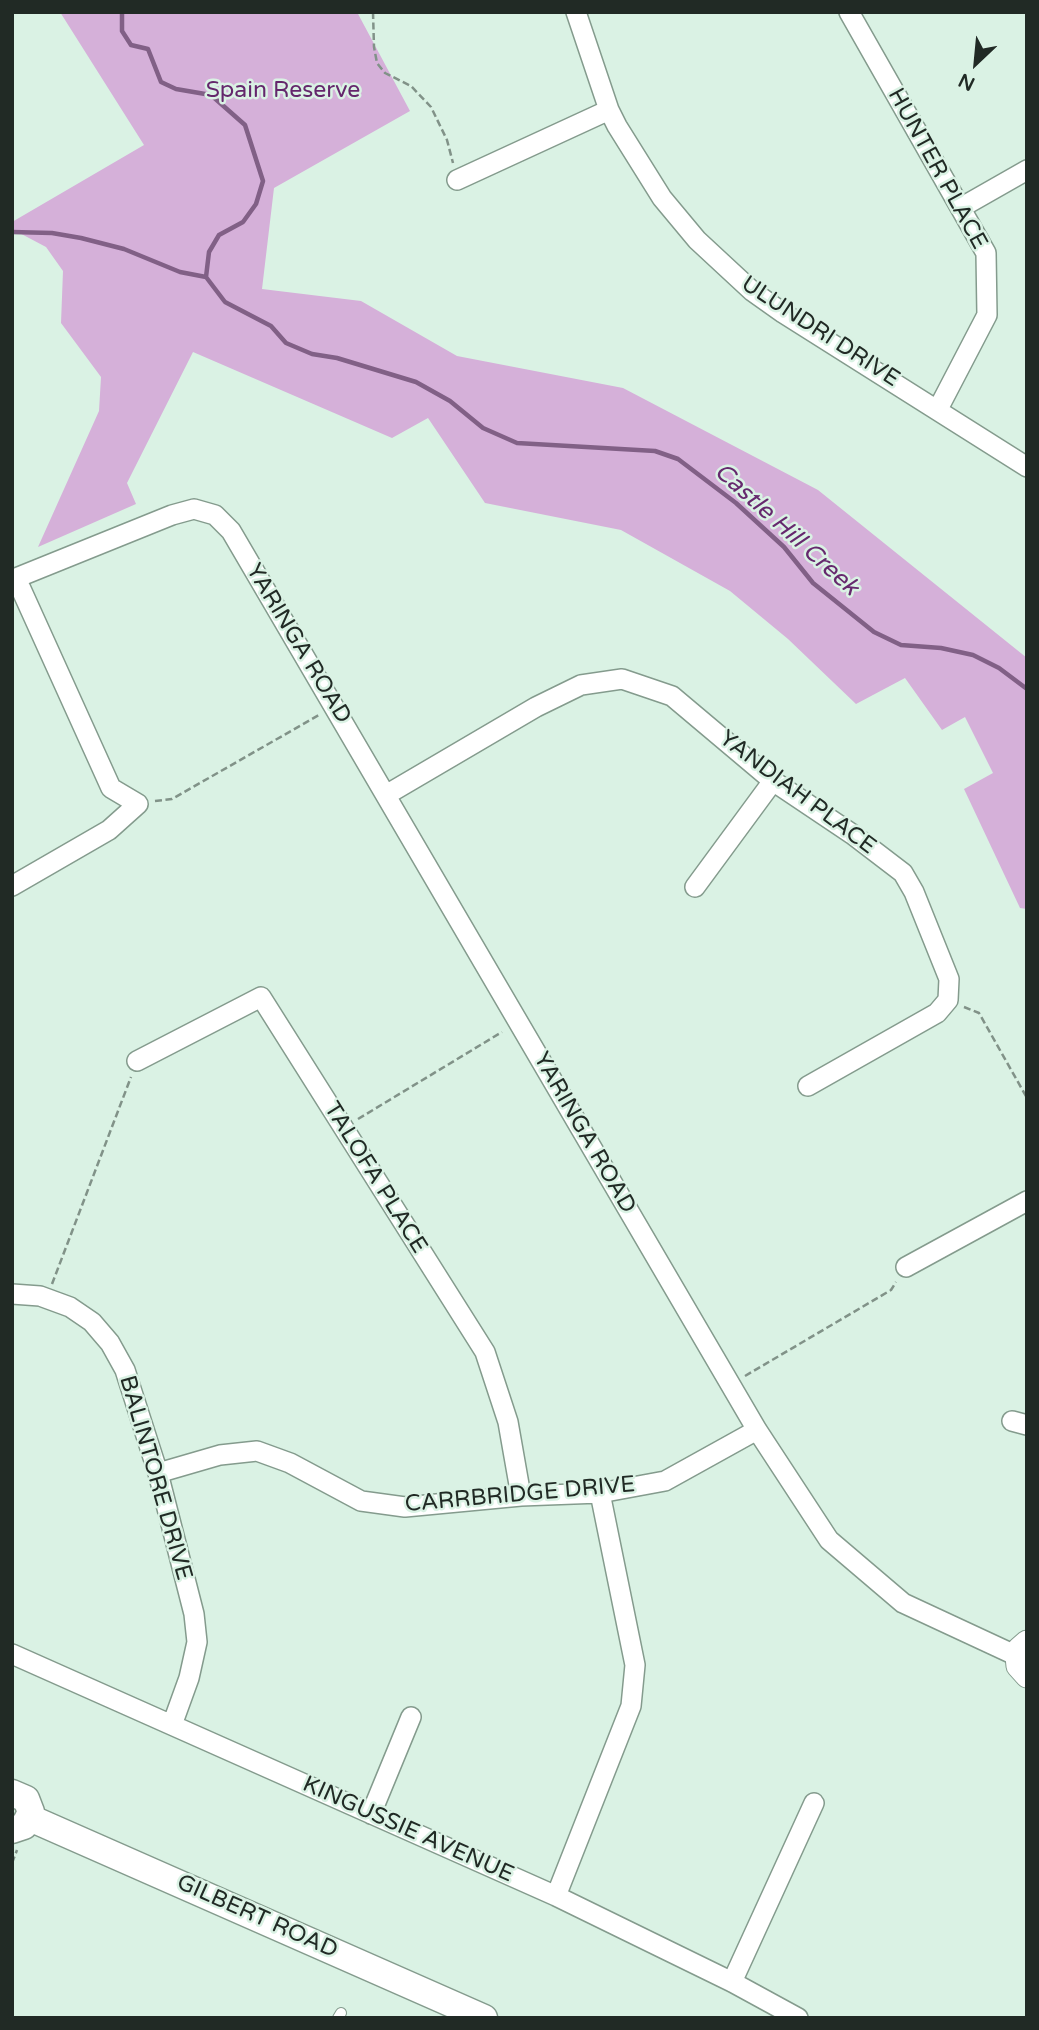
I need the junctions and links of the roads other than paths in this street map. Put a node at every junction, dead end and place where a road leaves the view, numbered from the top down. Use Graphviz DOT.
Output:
graph roads {
  1 [pos="576,12"];
  2 [pos="849,12"];
  3 [pos="609,110"];
  4 [pos="1027,170"];
  5 [pos="457,180"];
  6 [pos="962,207"];
  7 [pos="938,409"];
  8 [pos="1027,467"];
  9 [pos="14,578"];
  10 [pos="773,781"];
  11 [pos="386,794"];
  12 [pos="12,886"];
  13 [pos="695,887"];
  14 [pos="137,1061"];
  15 [pos="808,1086"];
  16 [pos="1027,1201"];
  17 [pos="906,1268"];
  18 [pos="12,1294"];
  19 [pos="757,1430"];
  20 [pos="158,1474"];
  21 [pos="600,1493"];
  22 [pos="521,1496"];
  23 [pos="12,1654"];
  24 [pos="1024,1658"];
  25 [pos="411,1717"];
  26 [pos="172,1725"];
  27 [pos="12,1793"];
  28 [pos="814,1804"];
  29 [pos="371,1814"];
  30 [pos="21,1824"];
  31 [pos="556,1896"];
  32 [pos="732,1982"];
  33 [pos="484,2018"];
  34 [pos="798,2018"];
  1 -- 3 [label="street, ULUNDRI DRIVE"];
  2 -- 6 [label="street, HUNTER PLACE"];
  3 -- 5 [label="street"];
  3 -- 7 [label="street, ULUNDRI DRIVE"];
  4 -- 6 [label="street"];
  6 -- 7 [label="street, HUNTER PLACE"];
  7 -- 8 [label="street, ULUNDRI DRIVE"];
  9 -- 11 [label="street, YARINGA ROAD"];
  9 -- 12 [label="street"];
  10 -- 11 [label="street, YANDIAH PLACE"];
  10 -- 13 [label="street"];
  10 -- 15 [label="street, YANDIAH PLACE"];
  11 -- 19 [label="street, YARINGA ROAD"];
  14 -- 22 [label="street, TALOFA PLACE"];
  16 -- 17 [label="street"];
  18 -- 20 [label="street, BALINTORE DRIVE"];
  19 -- 21 [label="street, CARRBRIDGE DRIVE"];
  19 -- 24 [label="street, YARINGA ROAD"];
  20 -- 22 [label="street, CARRBRIDGE DRIVE"];
  20 -- 26 [label="street, BALINTORE DRIVE"];
  21 -- 22 [label="street, CARRBRIDGE DRIVE"];
  21 -- 31 [label="street"];
  23 -- 26 [label="street, KINGUSSIE AVENUE"];
  25 -- 29 [label="street"];
  26 -- 29 [label="street, KINGUSSIE AVENUE"];
  27 -- 30 [label="main road"];
  28 -- 32 [label="street"];
  29 -- 31 [label="street, KINGUSSIE AVENUE"];
  30 -- 33 [label="main road, GILBERT ROAD"];
  31 -- 32 [label="street, KINGUSSIE AVENUE"];
  32 -- 34 [label="street, KINGUSSIE AVENUE"];
}
